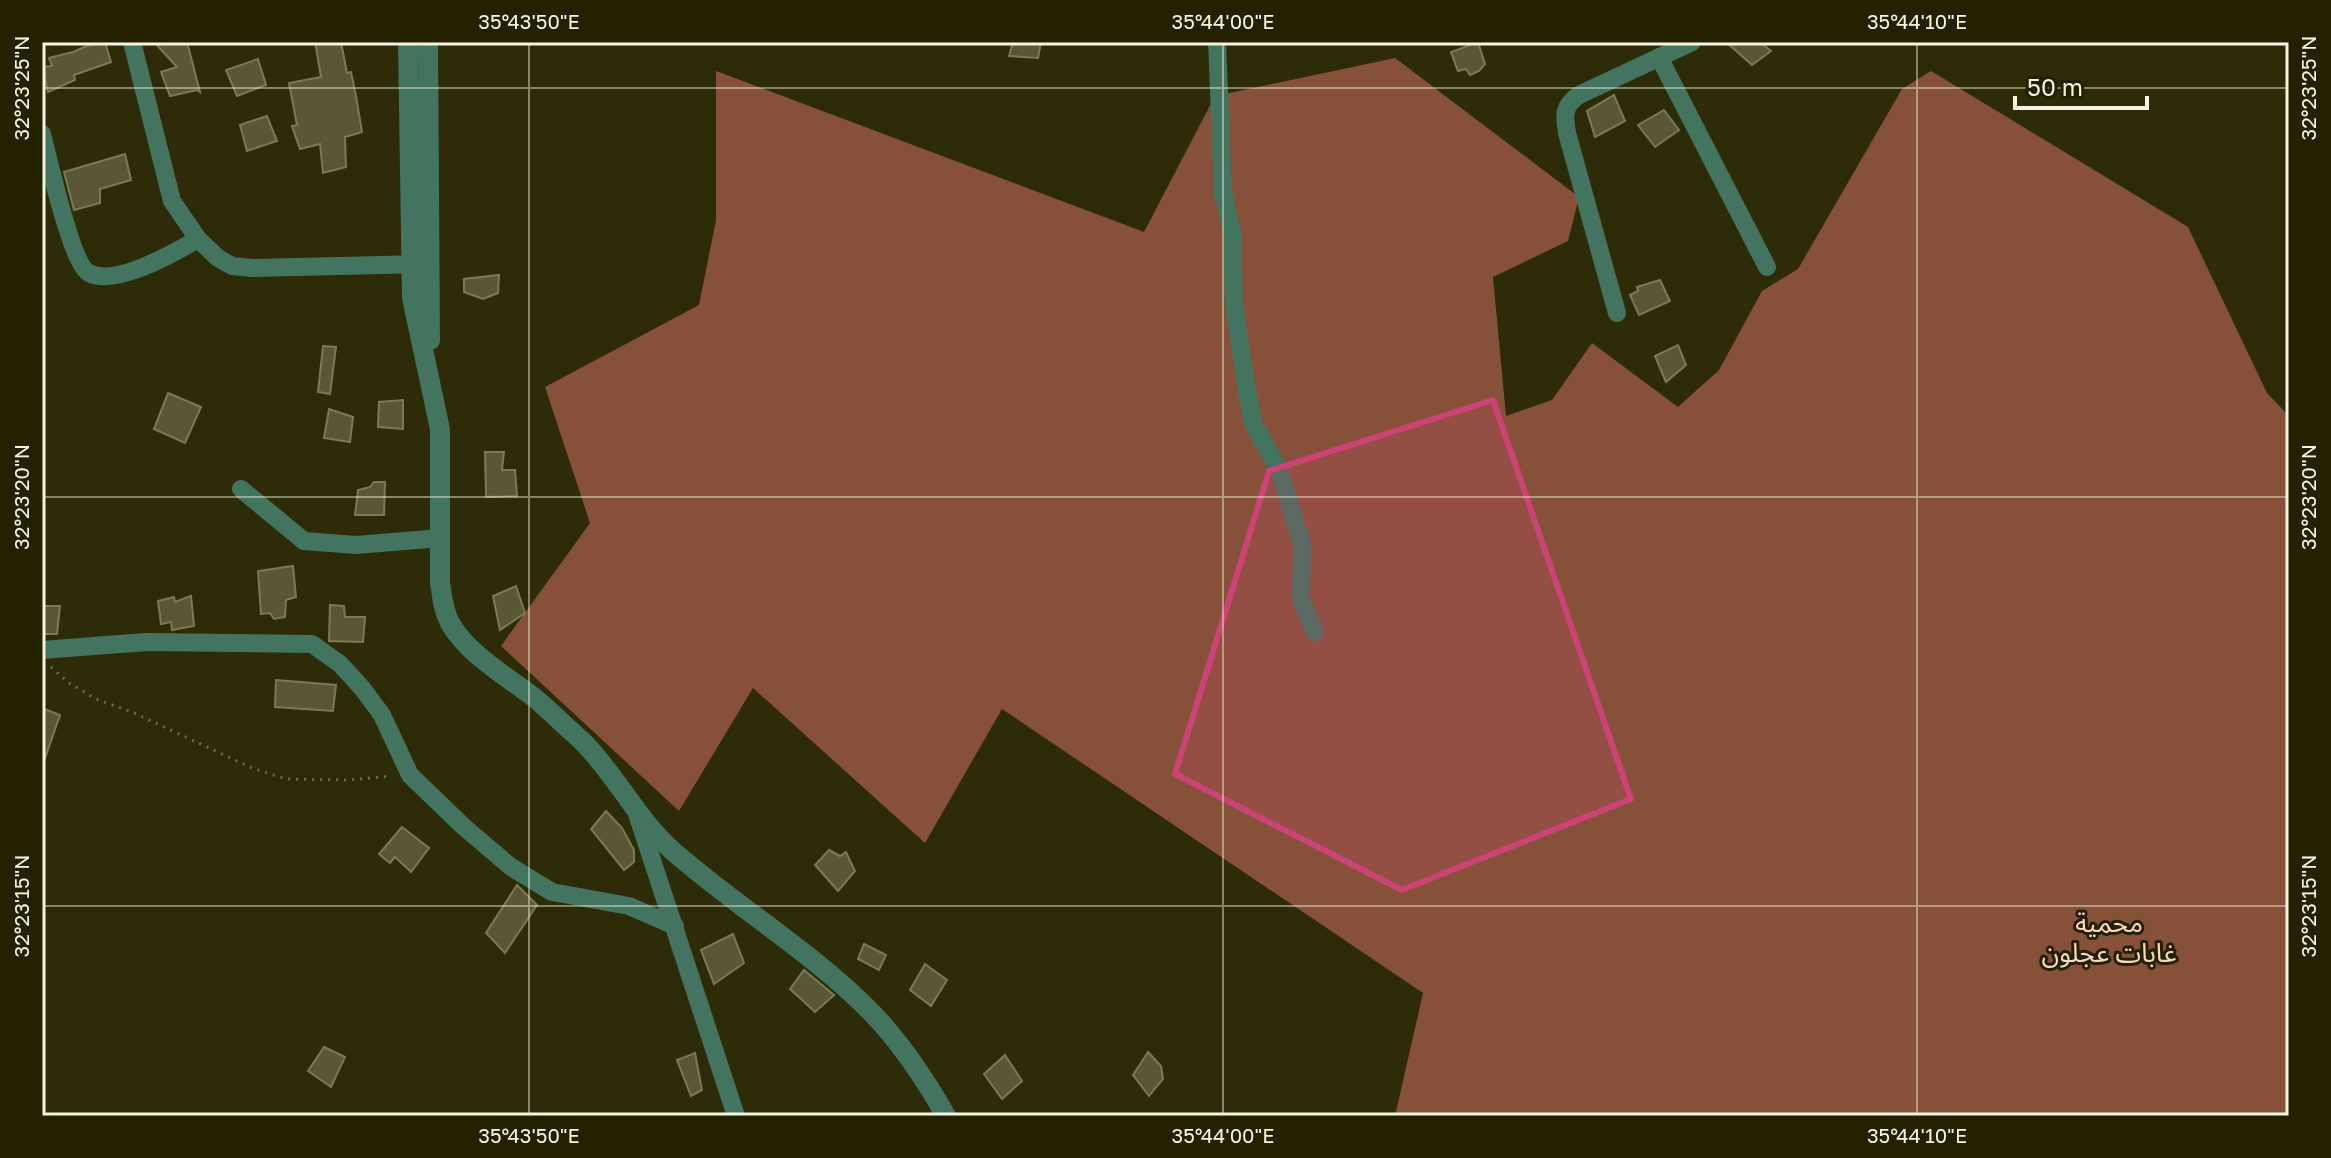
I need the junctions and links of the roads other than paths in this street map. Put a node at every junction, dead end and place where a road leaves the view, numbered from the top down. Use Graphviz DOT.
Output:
graph roads {
  1 [pos="132,42"];
  2 [pos="408,42"];
  3 [pos="428,42"];
  4 [pos="1217,42"];
  5 [pos="1692,42"];
  6 [pos="1659,57"];
  7 [pos="42,134"];
  8 [pos="198,239"];
  9 [pos="419,264"];
  10 [pos="1767,267"];
  11 [pos="1617,313"];
  12 [pos="241,489"];
  13 [pos="441,538"];
  14 [pos="1315,633"];
  15 [pos="42,650"];
  16 [pos="637,814"];
  17 [pos="675,926"];
  18 [pos="736,1116"];
  19 [pos="946,1116"];
  1 -- 8 [label="street"];
  2 -- 9 [label="street"];
  3 -- 9 [label="street"];
  4 -- 14 [label="street"];
  5 -- 6 [label="street"];
  6 -- 10 [label="street"];
  6 -- 11 [label="street"];
  7 -- 8 [label="street"];
  8 -- 9 [label="street"];
  9 -- 13 [label="street"];
  12 -- 13 [label="street"];
  13 -- 16 [label="street"];
  15 -- 17 [label="street"];
  16 -- 17 [label="street"];
  16 -- 19 [label="street"];
  17 -- 18 [label="street"];
}
